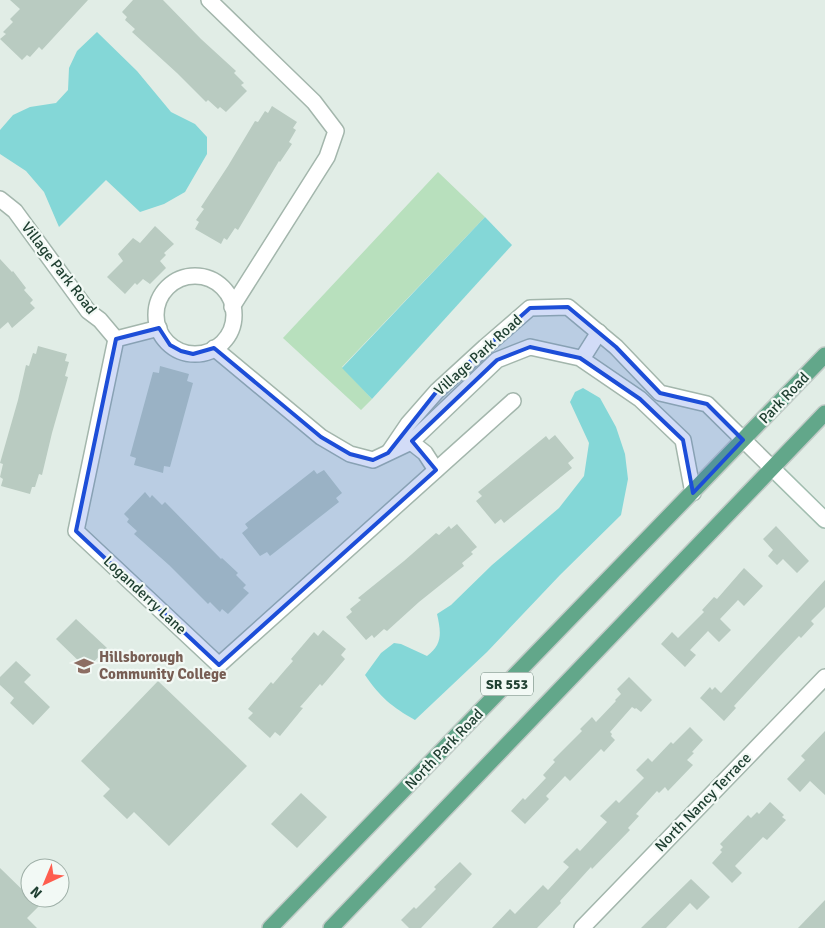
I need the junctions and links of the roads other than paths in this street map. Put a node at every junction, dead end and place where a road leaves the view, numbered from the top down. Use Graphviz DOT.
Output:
graph roads {
  1 [pos="209,0"];
  2 [pos="0,199"];
  3 [pos="232,307"];
  4 [pos="159,328"];
  5 [pos="599,332"];
  6 [pos="116,339"];
  7 [pos="490,342"];
  8 [pos="214,348"];
  9 [pos="825,355"];
  10 [pos="504,357"];
  11 [pos="582,359"];
  12 [pos="660,393"];
  13 [pos="513,401"];
  14 [pos="648,406"];
  15 [pos="825,413"];
  16 [pos="743,440"];
  17 [pos="411,442"];
  18 [pos="388,453"];
  19 [pos="772,468"];
  20 [pos="436,470"];
  21 [pos="693,493"];
  22 [pos="825,520"];
  23 [pos="825,677"];
  24 [pos="270,928"];
  25 [pos="331,928"];
  26 [pos="582,928"];
  1 -- 3 [label="street"];
  2 -- 6 [label="street, Village Park Road"];
  3 -- 4 [label="street"];
  3 -- 8 [label="street"];
  4 -- 6 [label="street"];
  4 -- 8 [label="street"];
  5 -- 7 [label="street, Village Park Road"];
  5 -- 11 [label="street"];
  5 -- 12 [label="street, Village Park Road"];
  6 -- 20 [label="street, Loganderry Lane"];
  7 -- 10 [label="street"];
  7 -- 18 [label="street, Village Park Road"];
  8 -- 18 [label="street, Village Park Road"];
  9 -- 16 [label="main road, Park Road / SR 553"];
  10 -- 11 [label="street, Village Park Road"];
  10 -- 17 [label="street, Village Park Road"];
  11 -- 14 [label="street, Village Park Road"];
  12 -- 14 [label="street"];
  12 -- 16 [label="street"];
  13 -- 20 [label="street, Loganderry Lane"];
  14 -- 21 [label="street, Village Park Road"];
  15 -- 19 [label="main road, SR 553"];
  16 -- 19 [label="street"];
  16 -- 21 [label="main road, North Park Road / SR 553"];
  17 -- 18 [label="street, Village Park Road"];
  17 -- 20 [label="street"];
  19 -- 22 [label="street"];
  19 -- 25 [label="main road, SR 553"];
  21 -- 24 [label="main road, North Park Road / SR 553"];
  23 -- 26 [label="street, North Nancy Terrace"];
}
